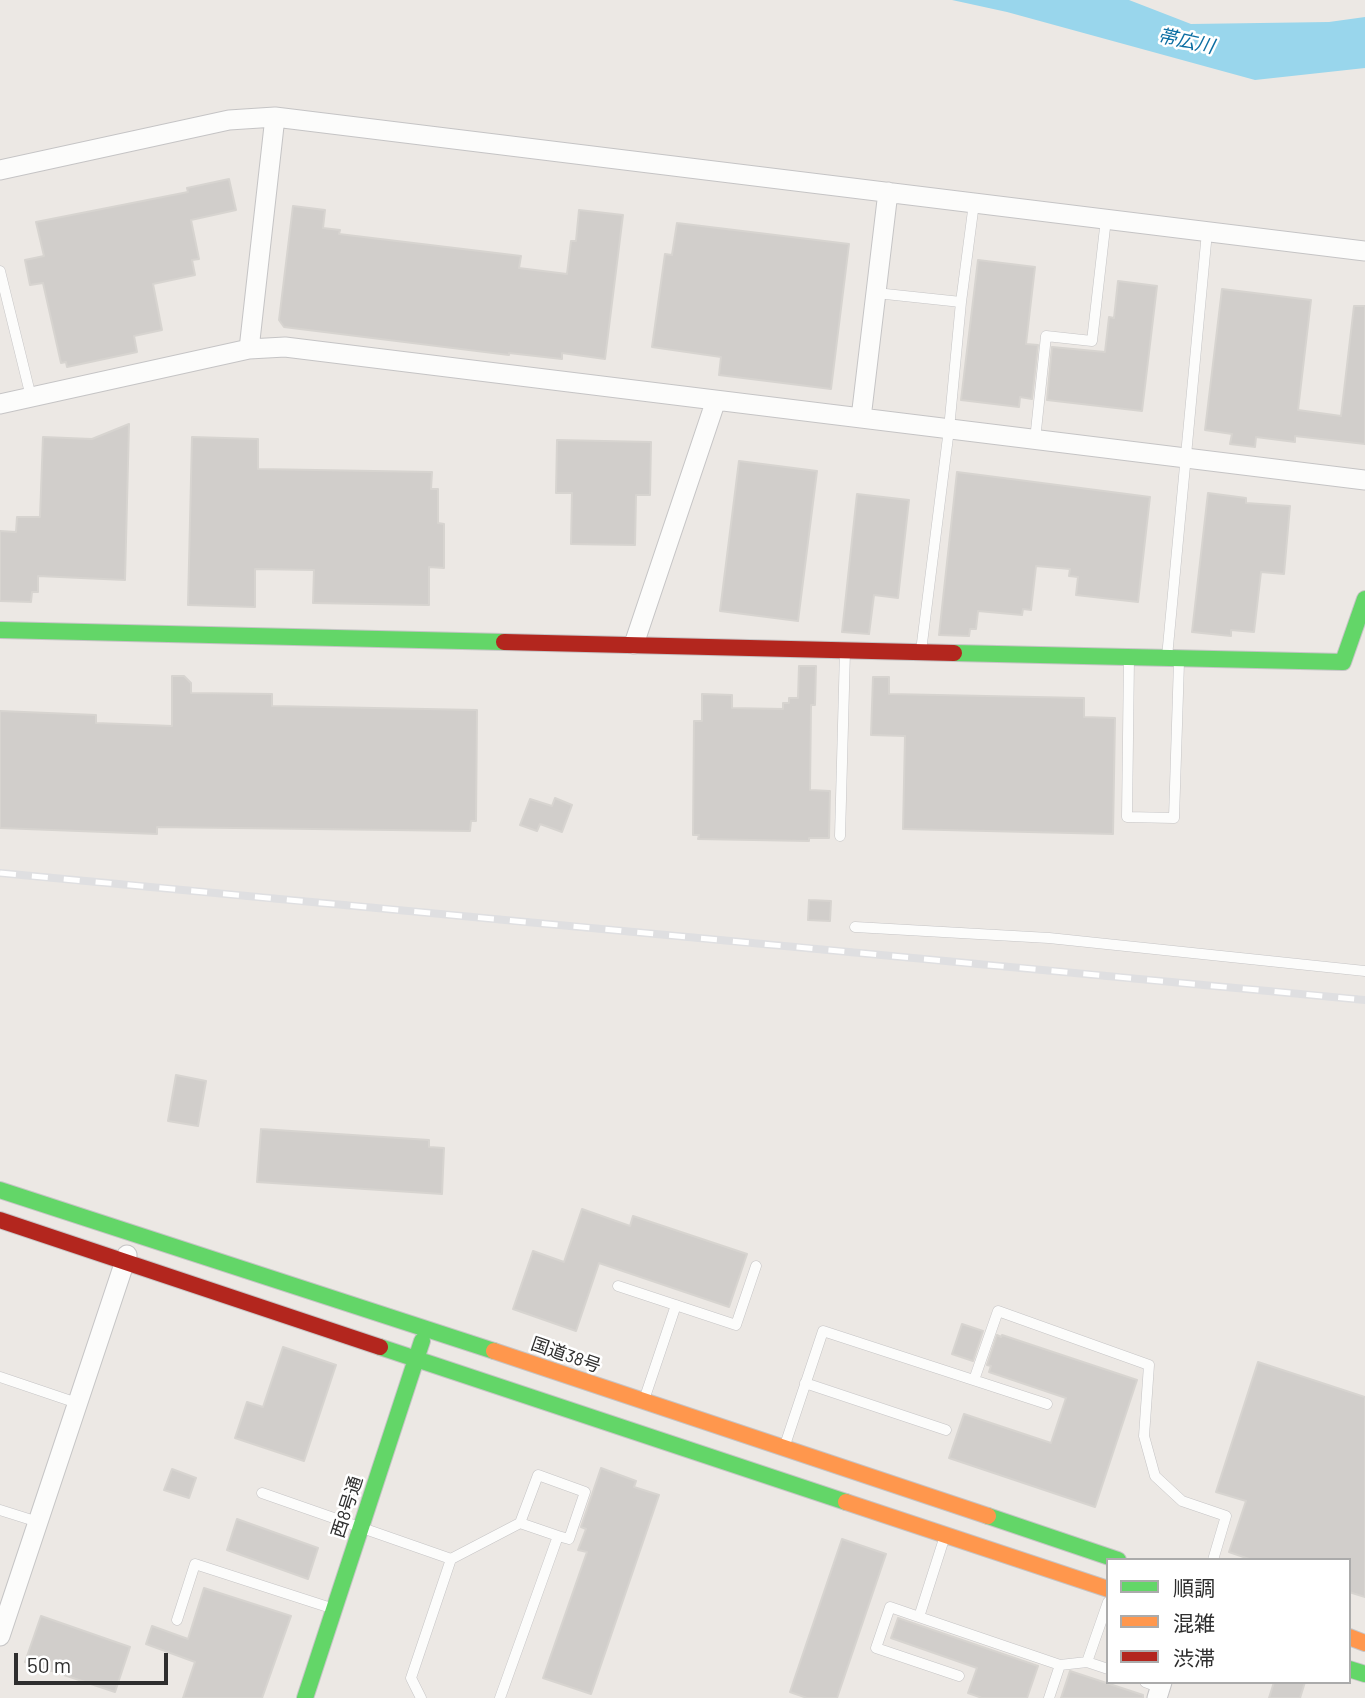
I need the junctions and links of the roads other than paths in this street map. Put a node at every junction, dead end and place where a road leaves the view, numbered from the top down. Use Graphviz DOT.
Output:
graph roads {
  1 [pos="275,117"];
  2 [pos="0,170"];
  3 [pos="888,192"];
  4 [pos="974,203"];
  5 [pos="1106,219"];
  6 [pos="1207,232"];
  7 [pos="1365,251"];
  8 [pos="0,271"];
  9 [pos="876,293"];
  10 [pos="961,302"];
  11 [pos="249,349"];
  12 [pos="30,397"];
  13 [pos="716,400"];
  14 [pos="0,404"];
  15 [pos="861,418"];
  16 [pos="949,429"];
  17 [pos="1035,440"];
  18 [pos="1186,459"];
  19 [pos="1365,480"];
  20 [pos="1365,599"];
  21 [pos="0,631"];
  22 [pos="634,644"];
  23 [pos="845,649"];
  24 [pos="921,652"];
  25 [pos="1129,657"];
  26 [pos="1173,658"];
  27 [pos="840,836"];
  28 [pos="855,927"];
  29 [pos="1365,971"];
  30 [pos="0,1190"];
  31 [pos="0,1220"];
  32 [pos="134,1233"];
  33 [pos="124,1261"];
  34 [pos="755,1266"];
  35 [pos="618,1286"];
  36 [pos="676,1305"];
  37 [pos="426,1328"];
  38 [pos="417,1357"];
  39 [pos="0,1377"];
  40 [pos="974,1380"];
  41 [pos="806,1383"];
  42 [pos="644,1401"];
  43 [pos="77,1403"];
  44 [pos="1047,1404"];
  45 [pos="946,1430"];
  46 [pos="784,1448"];
  47 [pos="262,1493"];
  48 [pos="0,1510"];
  49 [pos="951,1519"];
  50 [pos="38,1522"];
  51 [pos="520,1523"];
  52 [pos="361,1527"];
  53 [pos="558,1536"];
  54 [pos="1110,1558"];
  55 [pos="1214,1558"];
  56 [pos="451,1559"];
  57 [pos="1106,1588"];
  58 [pos="1106,1608"];
  59 [pos="334,1609"];
  60 [pos="919,1617"];
  61 [pos="177,1620"];
  62 [pos="0,1636"];
  63 [pos="1087,1662"];
  64 [pos="1060,1665"];
  65 [pos="1106,1668"];
  66 [pos="960,1676"];
  67 [pos="305,1698"];
  68 [pos="421,1698"];
  69 [pos="500,1698"];
  70 [pos="1049,1698"];
  1 -- 2 [label="street"];
  1 -- 3 [label="street"];
  1 -- 11 [label="street"];
  3 -- 4 [label="street"];
  3 -- 9 [label="street"];
  4 -- 5 [label="street"];
  4 -- 10 [label="lane"];
  5 -- 6 [label="street"];
  5 -- 17 [label="lane"];
  6 -- 7 [label="street"];
  6 -- 18 [label="lane"];
  8 -- 12 [label="lane"];
  9 -- 10 [label="lane"];
  9 -- 15 [label="street"];
  10 -- 16 [label="lane"];
  11 -- 12 [label="street"];
  11 -- 13 [label="street"];
  12 -- 14 [label="street"];
  13 -- 15 [label="street"];
  13 -- 22 [label="street"];
  15 -- 16 [label="street"];
  16 -- 17 [label="street"];
  16 -- 24 [label="lane"];
  17 -- 18 [label="street"];
  18 -- 19 [label="street"];
  18 -- 26 [label="lane"];
  20 -- 26 [label="main road"];
  21 -- 22 [label="main road"];
  22 -- 23 [label="main road"];
  23 -- 24 [label="main road"];
  23 -- 27 [label="lane"];
  24 -- 25 [label="main road"];
  25 -- 26 [label="main road"];
  25 -- 26 [label="lane"];
  28 -- 29 [label="lane"];
  30 -- 32 [label="main road, 国道38号"];
  31 -- 33 [label="main road, 国道38号"];
  32 -- 33 [label="street"];
  32 -- 37 [label="main road, 国道38号"];
  33 -- 38 [label="main road, 国道38号"];
  33 -- 43 [label="street"];
  34 -- 36 [label="lane"];
  35 -- 36 [label="lane"];
  36 -- 42 [label="lane"];
  37 -- 38 [label="main road, 西8号通"];
  37 -- 42 [label="main road, 国道38号"];
  38 -- 49 [label="main road, 国道38号"];
  38 -- 52 [label="main road, 西8号通"];
  39 -- 43 [label="lane"];
  40 -- 41 [label="lane"];
  40 -- 44 [label="lane"];
  40 -- 55 [label="lane"];
  41 -- 45 [label="lane"];
  41 -- 46 [label="lane"];
  42 -- 46 [label="main road, 国道38号"];
  43 -- 50 [label="street"];
  46 -- 49 [label="main road, 国道38号"];
  47 -- 52 [label="lane"];
  48 -- 50 [label="lane"];
  49 -- 54 [label="main road, 国道38号"];
  49 -- 57 [label="main road, 国道38号"];
  49 -- 60 [label="lane"];
  50 -- 62 [label="street"];
  51 -- 53 [label="lane"];
  51 -- 53 [label="lane"];
  51 -- 56 [label="lane"];
  52 -- 56 [label="lane"];
  52 -- 59 [label="main road, 西8号通"];
  53 -- 69 [label="lane"];
  56 -- 68 [label="lane"];
  58 -- 63 [label="lane"];
  59 -- 61 [label="lane"];
  59 -- 67 [label="main road, 西8号通"];
  60 -- 64 [label="lane"];
  60 -- 66 [label="lane"];
  63 -- 64 [label="lane"];
  63 -- 65 [label="lane"];
  64 -- 70 [label="lane"];
}
